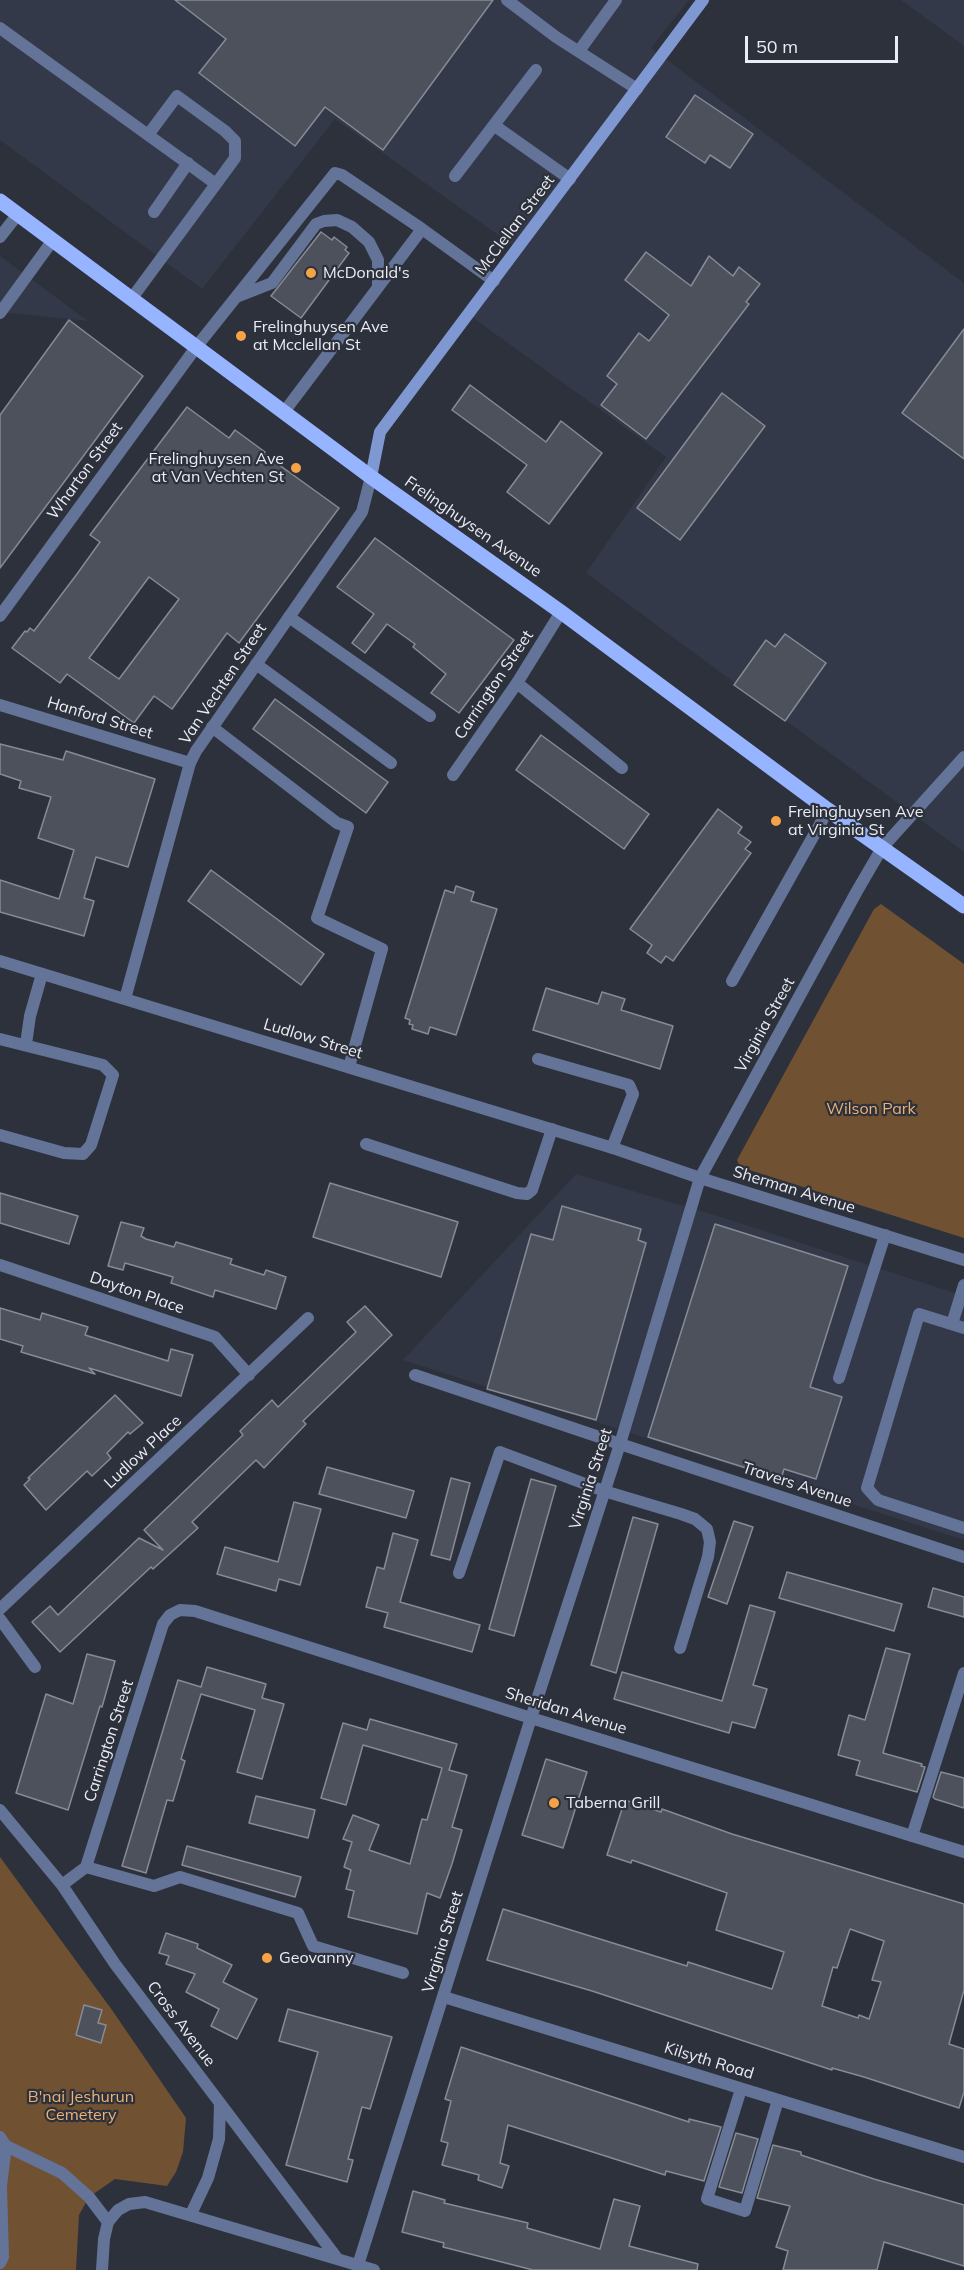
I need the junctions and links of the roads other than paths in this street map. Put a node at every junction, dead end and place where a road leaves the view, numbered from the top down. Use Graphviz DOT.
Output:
graph roads {
  1 [pos="507,0"];
  2 [pos="616,0"];
  3 [pos="703,0"];
  4 [pos="0,28"];
  5 [pos="579,51"];
  6 [pos="536,70"];
  7 [pos="637,89"];
  8 [pos="495,126"];
  9 [pos="148,135"];
  10 [pos="188,164"];
  11 [pos="455,176"];
  12 [pos="570,179"];
  13 [pos="216,184"];
  14 [pos="0,201"];
  15 [pos="154,212"];
  16 [pos="18,214"];
  17 [pos="422,229"];
  18 [pos="0,237"];
  19 [pos="53,240"];
  20 [pos="494,281"];
  21 [pos="378,287"];
  22 [pos="237,297"];
  23 [pos="132,298"];
  24 [pos="0,313"];
  25 [pos="197,346"];
  26 [pos="284,412"];
  27 [pos="371,477"];
  28 [pos="561,612"];
  29 [pos="0,616"];
  30 [pos="289,617"];
  31 [pos="256,664"];
  32 [pos="517,682"];
  33 [pos="0,705"];
  34 [pos="430,716"];
  35 [pos="212,727"];
  36 [pos="964,757"];
  37 [pos="190,763"];
  38 [pos="391,763"];
  39 [pos="622,768"];
  40 [pos="453,775"];
  41 [pos="828,810"];
  42 [pos="882,848"];
  43 [pos="964,906"];
  44 [pos="0,961"];
  45 [pos="42,974"];
  46 [pos="732,981"];
  47 [pos="125,999"];
  48 [pos="0,1039"];
  49 [pos="26,1044"];
  50 [pos="538,1059"];
  51 [pos="349,1067"];
  52 [pos="552,1129"];
  53 [pos="0,1136"];
  54 [pos="366,1144"];
  55 [pos="614,1148"];
  56 [pos="700,1178"];
  57 [pos="885,1235"];
  58 [pos="964,1260"];
  59 [pos="0,1264"];
  60 [pos="964,1285"];
  61 [pos="308,1318"];
  62 [pos="958,1326"];
  63 [pos="249,1375"];
  64 [pos="415,1375"];
  65 [pos="839,1378"];
  66 [pos="620,1444"];
  67 [pos="604,1491"];
  68 [pos="964,1528"];
  69 [pos="964,1557"];
  70 [pos="459,1573"];
  71 [pos="0,1609"];
  72 [pos="0,1620"];
  73 [pos="163,1624"];
  74 [pos="680,1648"];
  75 [pos="35,1667"];
  76 [pos="964,1673"];
  77 [pos="531,1718"];
  78 [pos="0,1810"];
  79 [pos="912,1836"];
  80 [pos="964,1852"];
  81 [pos="86,1867"];
  82 [pos="62,1885"];
  83 [pos="403,1973"];
  84 [pos="444,1997"];
  85 [pos="741,2088"];
  86 [pos="778,2100"];
  87 [pos="220,2103"];
  88 [pos="3,2142"];
  89 [pos="964,2157"];
  90 [pos="191,2214"];
  91 [pos="108,2222"];
  92 [pos="336,2258"];
  93 [pos="0,2263"];
  94 [pos="358,2265"];
  95 [pos="102,2270"];
  96 [pos="374,2270"];
  1 -- 5 [label="street"];
  2 -- 5 [label="street"];
  3 -- 7 [label="main road, McClellan Street"];
  4 -- 9 [label="street"];
  5 -- 7 [label="street"];
  6 -- 8 [label="street"];
  7 -- 12 [label="main road, McClellan Street"];
  8 -- 11 [label="street"];
  8 -- 12 [label="street"];
  9 -- 10 [label="street"];
  9 -- 13 [label="street"];
  10 -- 13 [label="street"];
  10 -- 15 [label="street"];
  12 -- 20 [label="main road, McClellan Street"];
  13 -- 23 [label="street"];
  14 -- 16 [label="main road, Frelinghuysen Avenue"];
  16 -- 18 [label="street"];
  16 -- 19 [label="main road, Frelinghuysen Avenue"];
  17 -- 20 [label="street"];
  17 -- 21 [label="street"];
  17 -- 22 [label="street, Wharton Street"];
  19 -- 23 [label="main road, Frelinghuysen Avenue"];
  19 -- 24 [label="street"];
  20 -- 27 [label="main road, McClellan Street"];
  21 -- 22 [label="street"];
  21 -- 26 [label="street"];
  22 -- 25 [label="street, Wharton Street"];
  23 -- 25 [label="main road, Frelinghuysen Avenue"];
  25 -- 26 [label="main road, Frelinghuysen Avenue"];
  25 -- 29 [label="street, Wharton Street"];
  26 -- 27 [label="main road, Frelinghuysen Avenue"];
  27 -- 28 [label="main road, Frelinghuysen Avenue"];
  27 -- 30 [label="street, Van Vechten Street"];
  28 -- 32 [label="street, Carrington Street"];
  28 -- 41 [label="main road, Frelinghuysen Avenue"];
  30 -- 31 [label="street, Van Vechten Street"];
  30 -- 34 [label="street"];
  31 -- 35 [label="street, Van Vechten Street"];
  31 -- 38 [label="street"];
  32 -- 39 [label="street"];
  32 -- 40 [label="street, Carrington Street"];
  33 -- 37 [label="street, Hanford Street"];
  35 -- 37 [label="street, Van Vechten Street"];
  35 -- 51 [label="street"];
  36 -- 42 [label="street, Virginia Street"];
  37 -- 47 [label="street, Van Vechten Street"];
  41 -- 42 [label="main road, Frelinghuysen Avenue"];
  41 -- 46 [label="street"];
  42 -- 43 [label="main road, Frelinghuysen Avenue"];
  42 -- 56 [label="street, Virginia Street"];
  44 -- 45 [label="street, Ludlow Street"];
  45 -- 47 [label="street, Ludlow Street"];
  45 -- 49 [label="street"];
  47 -- 51 [label="street, Ludlow Street"];
  48 -- 49 [label="street"];
  49 -- 53 [label="street"];
  50 -- 55 [label="street"];
  51 -- 52 [label="street, Ludlow Street"];
  52 -- 54 [label="street"];
  52 -- 55 [label="street, Ludlow Street"];
  55 -- 56 [label="street, Sherman Avenue"];
  56 -- 57 [label="street, Sherman Avenue"];
  56 -- 66 [label="street, Virginia Street"];
  57 -- 58 [label="street, Sherman Avenue"];
  57 -- 65 [label="street"];
  59 -- 63 [label="street, Dayton Place"];
  60 -- 62 [label="street"];
  61 -- 63 [label="street, Ludlow Place"];
  62 -- 68 [label="street"];
  63 -- 71 [label="street, Ludlow Place"];
  64 -- 66 [label="street, Travers Avenue"];
  66 -- 67 [label="street, Virginia Street"];
  66 -- 69 [label="street, Travers Avenue"];
  67 -- 70 [label="street"];
  67 -- 74 [label="street"];
  67 -- 77 [label="street, Virginia Street"];
  72 -- 75 [label="street"];
  73 -- 77 [label="street, Sheridan Avenue"];
  73 -- 81 [label="street, Carrington Street"];
  76 -- 79 [label="street"];
  77 -- 79 [label="street, Sheridan Avenue"];
  77 -- 84 [label="street, Virginia Street"];
  78 -- 82 [label="street, Cross Avenue"];
  79 -- 80 [label="street, Sheridan Avenue"];
  81 -- 82 [label="street"];
  81 -- 83 [label="street"];
  82 -- 87 [label="street, Cross Avenue"];
  84 -- 85 [label="street, Kilsyth Road"];
  84 -- 94 [label="street, Virginia Street"];
  85 -- 86 [label="street, Kilsyth Road"];
  85 -- 86 [label="street"];
  86 -- 89 [label="street, Kilsyth Road"];
  87 -- 90 [label="street"];
  87 -- 92 [label="street, Cross Avenue"];
  88 -- 91 [label="street"];
  88 -- 93 [label="street"];
  90 -- 91 [label="street"];
  90 -- 92 [label="street"];
  91 -- 95 [label="street"];
  92 -- 94 [label="street"];
  94 -- 96 [label="street"];
}
